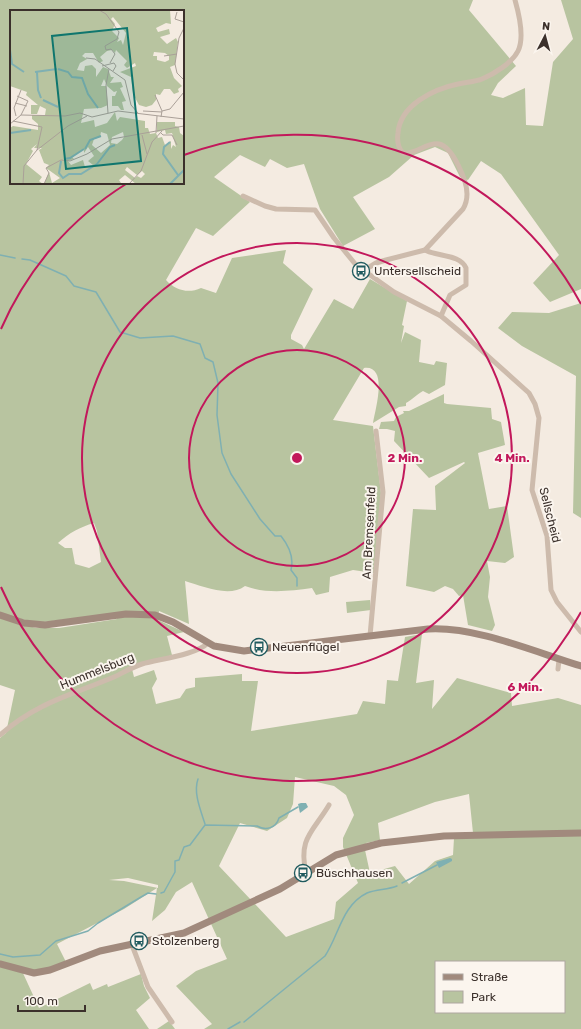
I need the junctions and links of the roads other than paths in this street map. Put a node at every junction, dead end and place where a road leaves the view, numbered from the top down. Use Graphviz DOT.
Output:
graph roads {
  1 [pos="515,0"];
  2 [pos="243,196"];
  3 [pos="425,250"];
  4 [pos="363,271"];
  5 [pos="440,316"];
  6 [pos="376,431"];
  7 [pos="0,615"];
  8 [pos="581,632"];
  9 [pos="370,636"];
  10 [pos="208,643"];
  11 [pos="560,660"];
  12 [pos="581,666"];
  13 [pos="558,669"];
  14 [pos="0,735"];
  15 [pos="328,805"];
  16 [pos="581,833"];
  17 [pos="306,873"];
  18 [pos="132,945"];
  19 [pos="0,964"];
  20 [pos="172,1022"];
  1 -- 3 [label="street"];
  2 -- 4 [label="street, Sellscheid"];
  3 -- 4 [label="street"];
  3 -- 5 [label="street"];
  4 -- 5 [label="street, Sellscheid"];
  5 -- 8 [label="street, Sellscheid"];
  6 -- 9 [label="street, Am Bremsenfeld"];
  7 -- 10 [label="street"];
  9 -- 10 [label="street"];
  9 -- 11 [label="street"];
  10 -- 14 [label="street, Hummelsburg"];
  11 -- 12 [label="street"];
  11 -- 13 [label="street"];
  15 -- 17 [label="street"];
  16 -- 17 [label="street"];
  17 -- 18 [label="street"];
  18 -- 19 [label="street"];
  18 -- 20 [label="street"];
}
